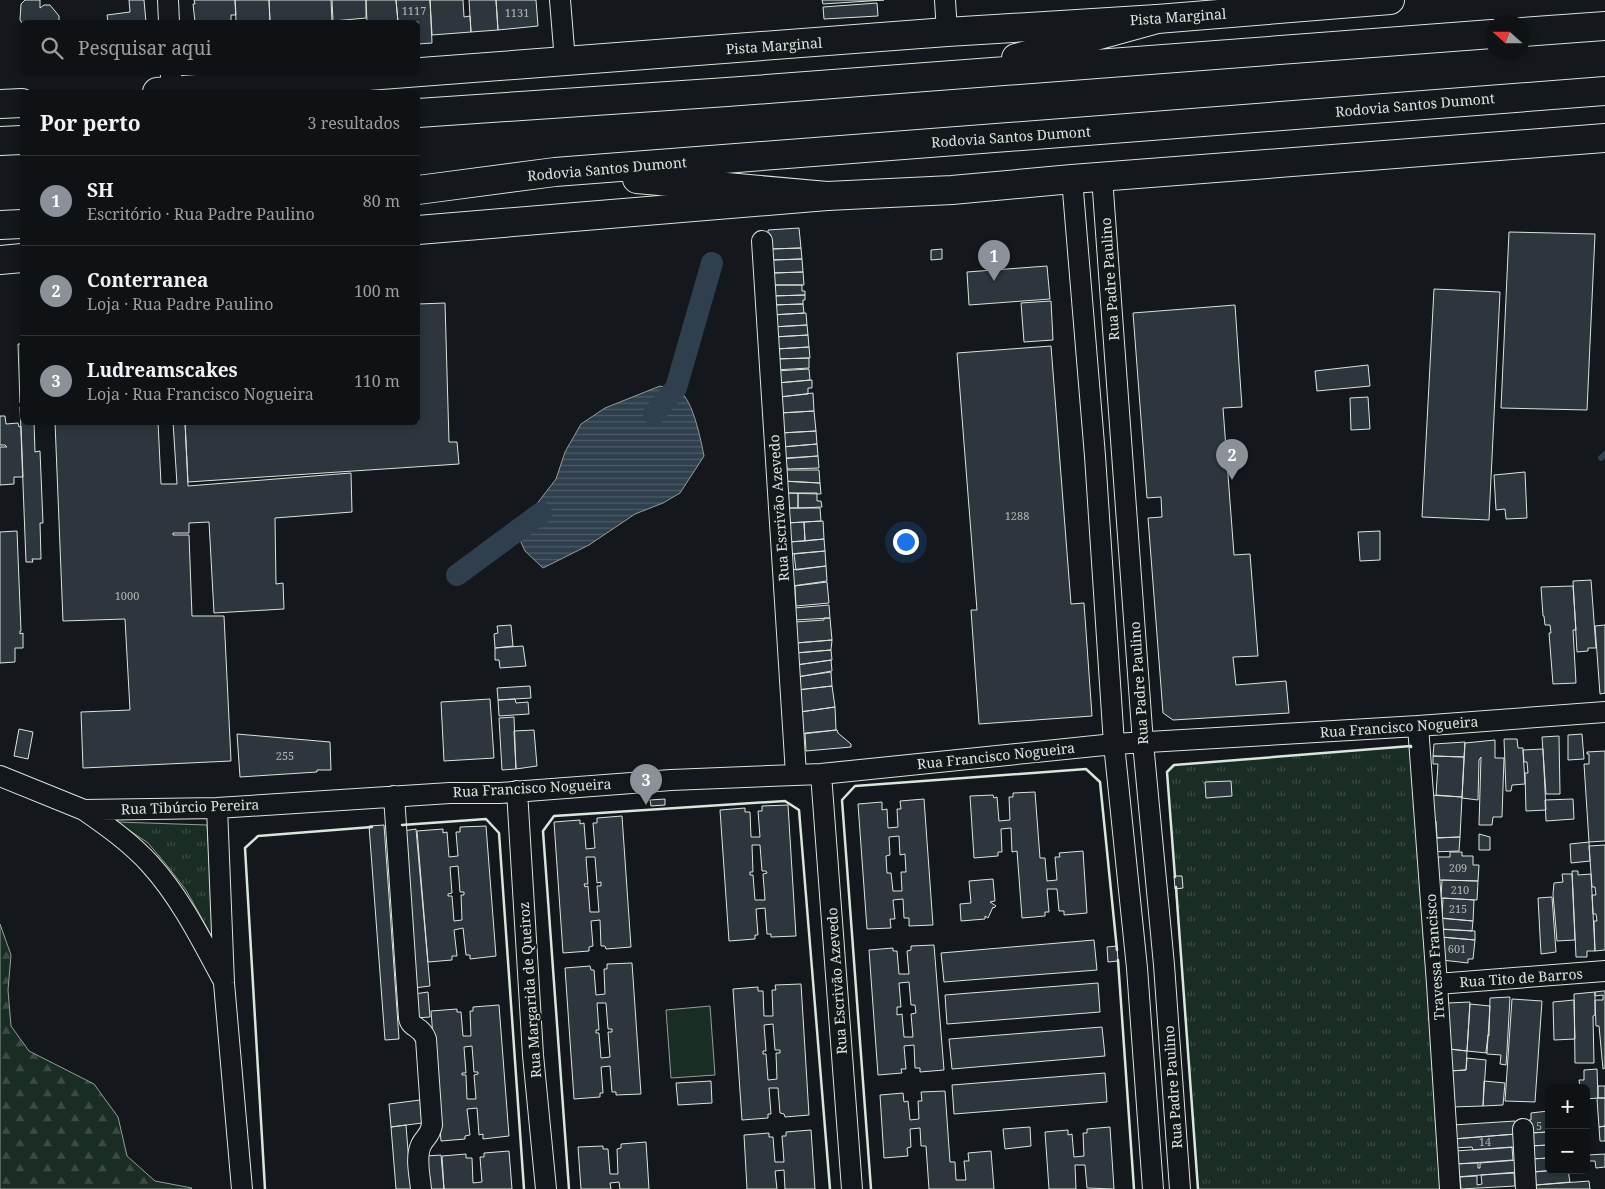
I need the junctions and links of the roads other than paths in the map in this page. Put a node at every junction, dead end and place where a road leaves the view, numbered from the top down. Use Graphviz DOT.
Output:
graph roads {
  1 [pos="168,0"];
  2 [pos="560,0"];
  3 [pos="946,0"];
  4 [pos="1390,0"];
  5 [pos="168,20"];
  6 [pos="1156,20"];
  7 [pos="1605,26"];
  8 [pos="1530,31"];
  9 [pos="947,32"];
  10 [pos="1485,35"];
  11 [pos="564,62"];
  12 [pos="420,70"];
  13 [pos="953,74"];
  14 [pos="340,75"];
  15 [pos="167,85"];
  16 [pos="1605,91"];
  17 [pos="20,103"];
  18 [pos="0,104"];
  19 [pos="420,113"];
  20 [pos="1605,138"];
  21 [pos="20,140"];
  22 [pos="0,141"];
  23 [pos="555,172"];
  24 [pos="1102,177"];
  25 [pos="1072,179"];
  26 [pos="420,190"];
  27 [pos="827,196"];
  28 [pos="420,230"];
  29 [pos="762,242"];
  30 [pos="20,258"];
  31 [pos="0,260"];
  32 [pos="1605,712"];
  33 [pos="1418,726"];
  34 [pos="1143,743"];
  35 [pos="1114,744"];
  36 [pos="796,774"];
  37 [pos="821,774"];
  38 [pos="0,776"];
  39 [pos="517,791"];
  40 [pos="390,797"];
  41 [pos="217,808"];
  42 [pos="84,810"];
  43 [pos="1164,965"];
  44 [pos="1137,968"];
  45 [pos="1605,971"];
  46 [pos="224,983"];
  47 [pos="1437,984"];
  48 [pos="1170,1053"];
  49 [pos="1143,1056"];
  50 [pos="1523,1129"];
  51 [pos="242,1189"];
  52 [pos="421,1189"];
  53 [pos="546,1189"];
  54 [pos="852,1189"];
  55 [pos="1153,1189"];
  56 [pos="1180,1189"];
  57 [pos="1450,1189"];
  58 [pos="1526,1189"];
  1 -- 5 [label="street"];
  2 -- 11 [label="street"];
  3 -- 9 [label="street"];
  4 -- 6 [label="main road, Pista Marginal"];
  6 -- 9 [label="main road, Pista Marginal"];
  6 -- 13 [label="main road"];
  7 -- 8 [label="main road"];
  9 -- 11 [label="main road, Pista Marginal"];
  10 -- 13 [label="main road"];
  11 -- 12 [label="main road, Pista Marginal"];
  13 -- 19 [label="main road"];
  14 -- 15 [label="main road, Pista Marginal"];
  16 -- 23 [label="main road, Rodovia Santos Dumont"];
  17 -- 18 [label="main road"];
  20 -- 24 [label="main road"];
  21 -- 22 [label="main road"];
  23 -- 26 [label="main road, Rodovia Santos Dumont"];
  23 -- 27 [label="main road"];
  24 -- 25 [label="main road"];
  24 -- 34 [label="street, Rua Padre Paulino"];
  25 -- 27 [label="main road"];
  25 -- 35 [label="street, Rua Padre Paulino"];
  27 -- 28 [label="main road"];
  29 -- 36 [label="street, Rua Escrivão Azevedo"];
  30 -- 31 [label="main road"];
  32 -- 33 [label="street, Rua Francisco Nogueira"];
  33 -- 34 [label="street, Rua Francisco Nogueira"];
  33 -- 47 [label="street, Travessa Francisco"];
  34 -- 35 [label="street, Rua Francisco Nogueira"];
  34 -- 43 [label="street, Rua Padre Paulino"];
  35 -- 37 [label="street, Rua Francisco Nogueira"];
  35 -- 44 [label="street, Rua Padre Paulino"];
  36 -- 37 [label="street, Rua Francisco Nogueira"];
  36 -- 39 [label="street, Rua Francisco Nogueira"];
  37 -- 54 [label="street, Rua Escrivão Azevedo"];
  38 -- 42 [label="street, Rua Tibúrcio Pereira"];
  39 -- 40 [label="street, Rua Francisco Nogueira"];
  39 -- 53 [label="street, Rua Margarida de Queiroz"];
  40 -- 41 [label="street, Rua Tibúrcio Pereira"];
  40 -- 52 [label="street"];
  41 -- 42 [label="street, Rua Tibúrcio Pereira"];
  41 -- 46 [label="street"];
  42 -- 46 [label="street"];
  43 -- 44 [label="street"];
  43 -- 48 [label="street, Rua Padre Paulino"];
  44 -- 49 [label="street, Rua Padre Paulino"];
  45 -- 47 [label="street, Rua Tito de Barros"];
  46 -- 51 [label="street"];
  47 -- 57 [label="street, Travessa Francisco"];
  48 -- 49 [label="street"];
  48 -- 56 [label="street, Rua Padre Paulino"];
  49 -- 55 [label="street, Rua Padre Paulino"];
  50 -- 58 [label="street"];
}
